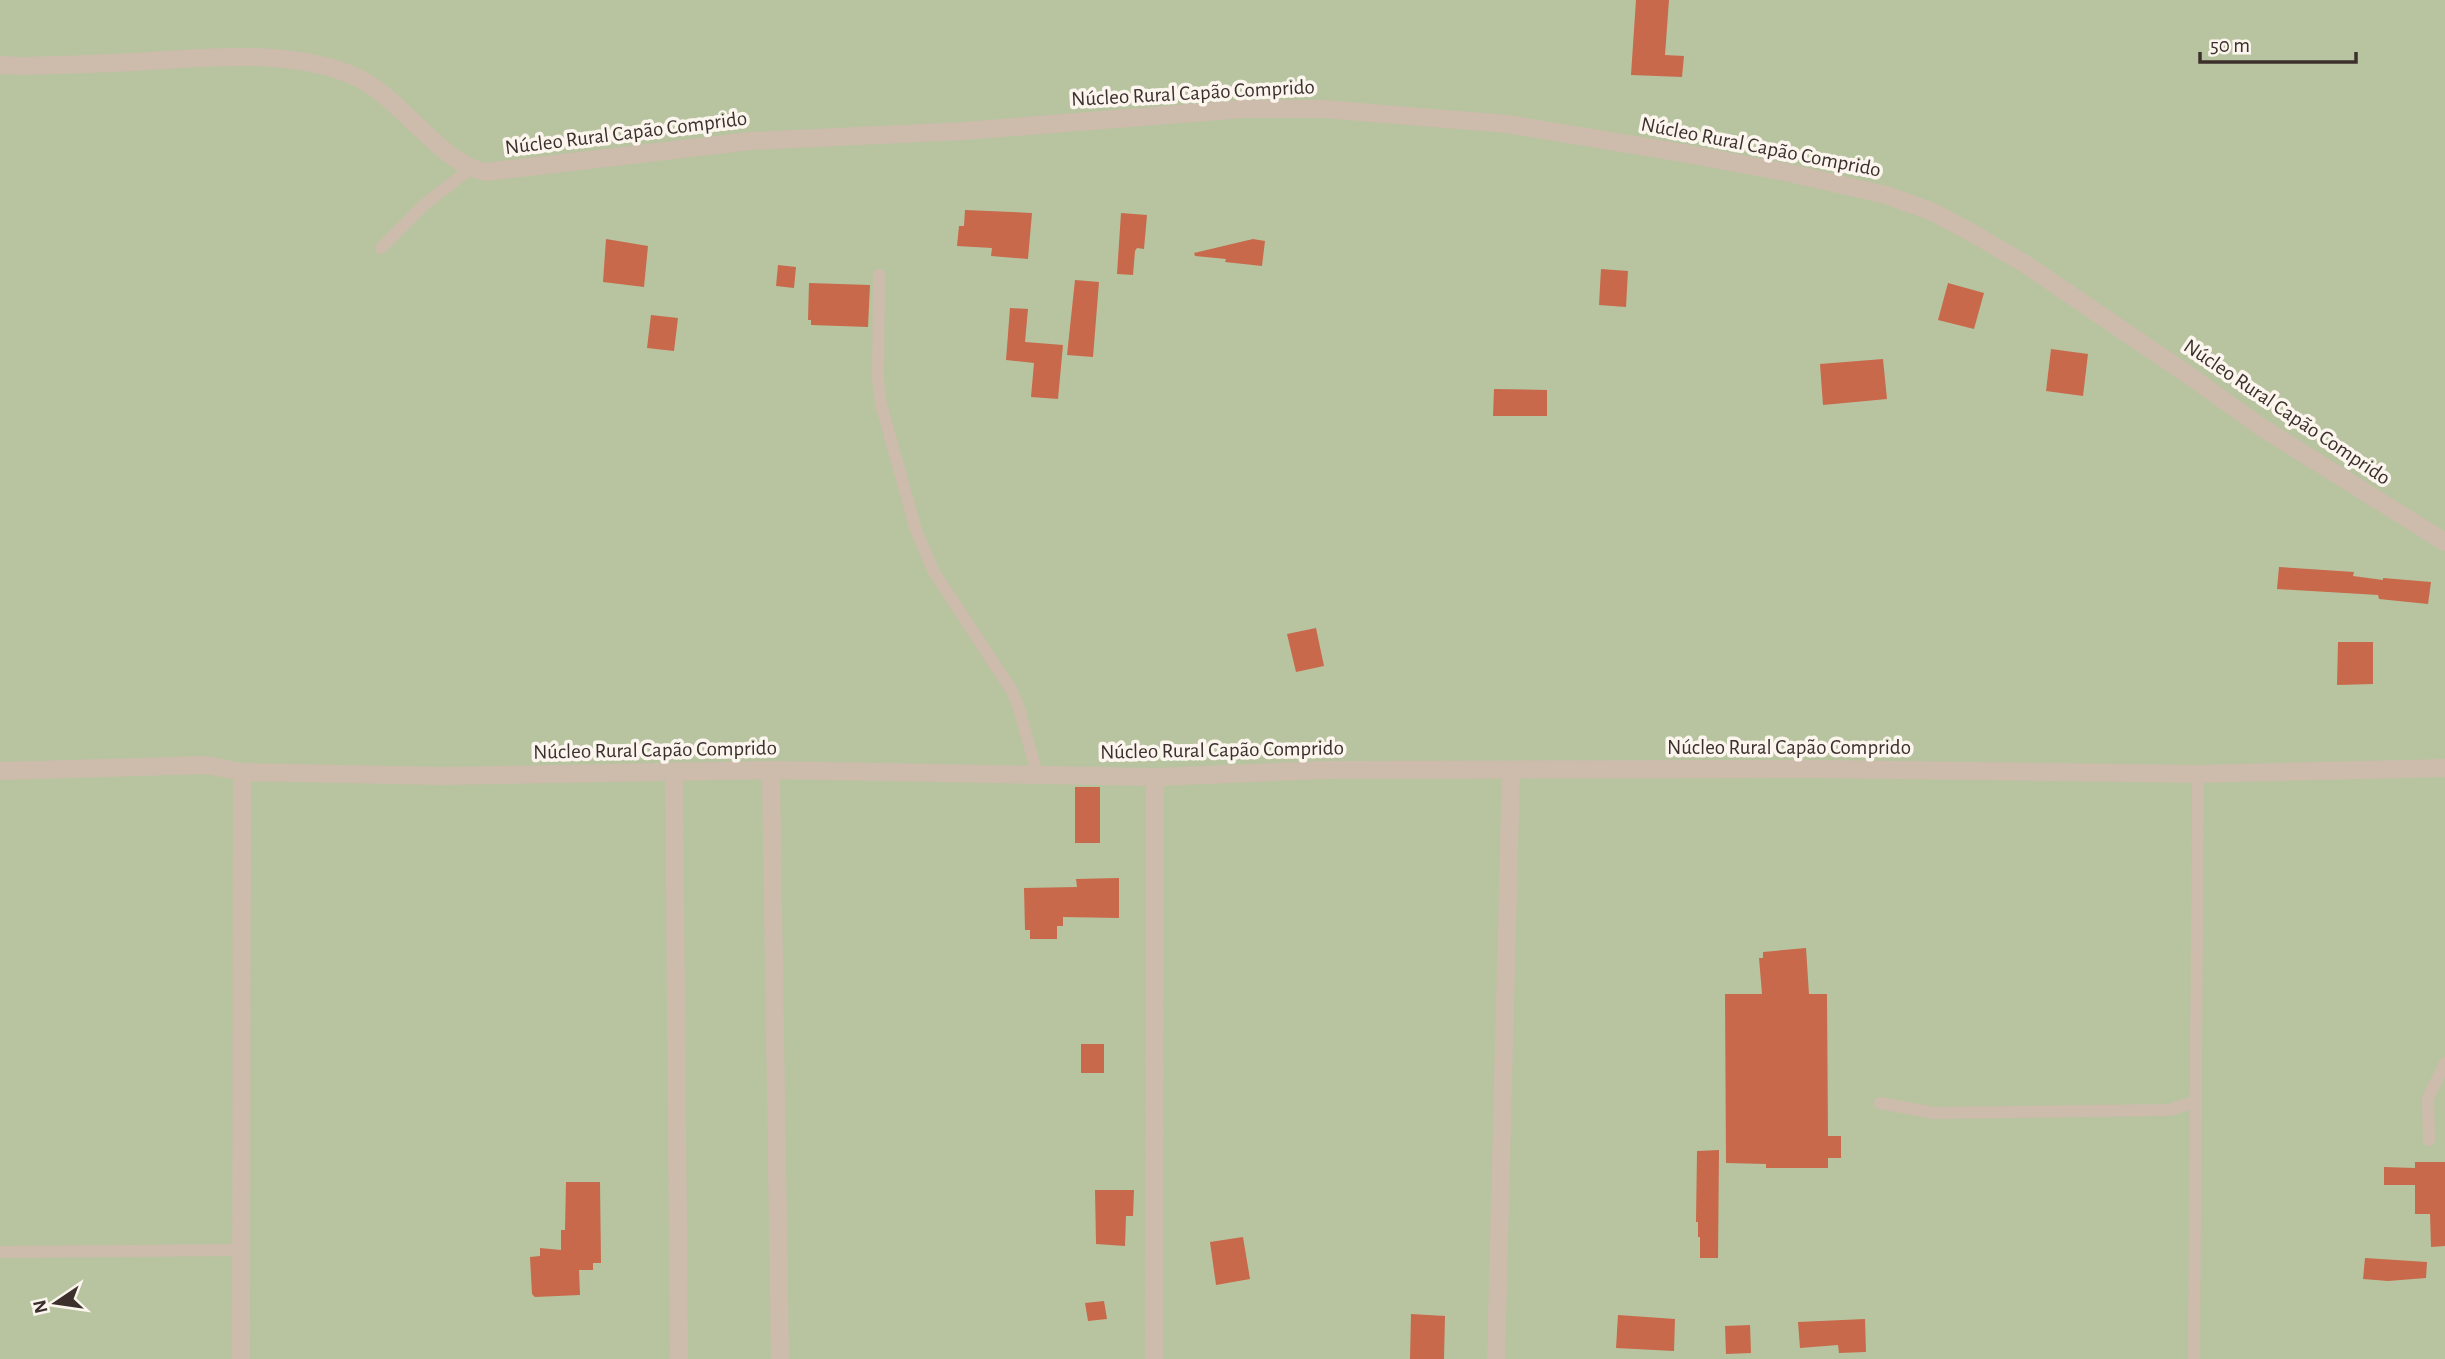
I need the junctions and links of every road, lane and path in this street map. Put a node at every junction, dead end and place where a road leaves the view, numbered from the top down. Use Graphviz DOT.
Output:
graph roads {
  1 [pos="0,65"];
  2 [pos="470,169"];
  3 [pos="381,248"];
  4 [pos="879,275"];
  5 [pos="2445,542"];
  6 [pos="2445,768"];
  7 [pos="771,770"];
  8 [pos="1511,770"];
  9 [pos="0,771"];
  10 [pos="674,771"];
  11 [pos="242,772"];
  12 [pos="1037,774"];
  13 [pos="2199,774"];
  14 [pos="1155,777"];
  15 [pos="2445,1062"];
  16 [pos="2195,1102"];
  17 [pos="1880,1103"];
  18 [pos="2429,1140"];
  19 [pos="241,1250"];
  20 [pos="0,1252"];
  21 [pos="241,1359"];
  22 [pos="679,1359"];
  23 [pos="779,1359"];
  24 [pos="1154,1359"];
  25 [pos="1496,1359"];
  26 [pos="2194,1359"];
  1 -- 2 [label="street"];
  2 -- 3 [label="lane"];
  2 -- 5 [label="street, Núcleo Rural Capão Comprido"];
  4 -- 12 [label="lane"];
  6 -- 13 [label="street, Núcleo Rural Capão Comprido"];
  7 -- 10 [label="street, Núcleo Rural Capão Comprido"];
  7 -- 12 [label="street, Núcleo Rural Capão Comprido"];
  7 -- 23 [label="street"];
  8 -- 13 [label="street, Núcleo Rural Capão Comprido"];
  8 -- 14 [label="street, Núcleo Rural Capão Comprido"];
  8 -- 25 [label="street"];
  9 -- 11 [label="street, Núcleo Rural Capão Comprido"];
  10 -- 11 [label="street, Núcleo Rural Capão Comprido"];
  10 -- 22 [label="street"];
  11 -- 19 [label="street"];
  12 -- 14 [label="street, Núcleo Rural Capão Comprido"];
  13 -- 16 [label="lane"];
  14 -- 24 [label="street"];
  15 -- 18 [label="lane"];
  16 -- 17 [label="lane"];
  16 -- 26 [label="lane"];
  19 -- 20 [label="lane"];
  19 -- 21 [label="street"];
}
